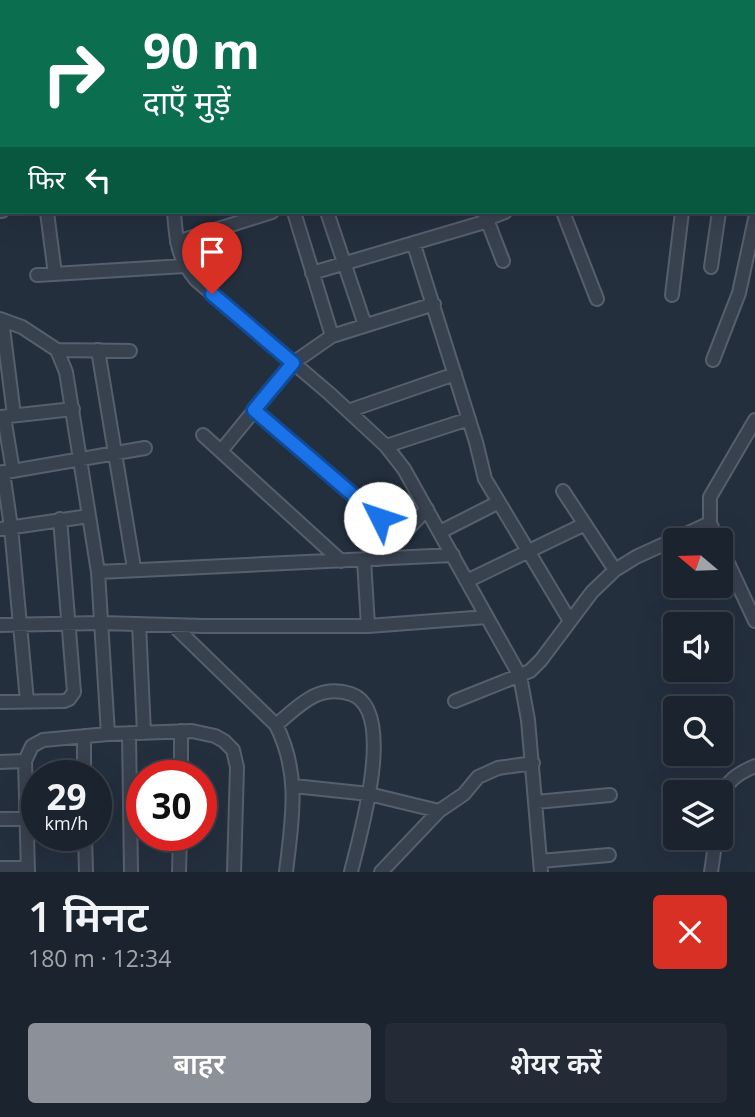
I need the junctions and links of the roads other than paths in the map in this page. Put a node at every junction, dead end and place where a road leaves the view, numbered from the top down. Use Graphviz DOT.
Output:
graph roads {
  1 [pos="47,214"];
  2 [pos="174,214"];
  3 [pos="266,214"];
  4 [pos="295,214"];
  5 [pos="328,214"];
  6 [pos="564,214"];
  7 [pos="682,214"];
  8 [pos="719,214"];
  9 [pos="486,217"];
  10 [pos="755,219"];
  11 [pos="177,242"];
  12 [pos="414,245"];
  13 [pos="503,261"];
  14 [pos="344,264"];
  15 [pos="184,266"];
  16 [pos="711,267"];
  17 [pos="312,273"];
  18 [pos="55,274"];
  19 [pos="37,275"];
  20 [pos="673,295"];
  21 [pos="597,299"];
  22 [pos="434,304"];
  23 [pos="1,319"];
  24 [pos="365,325"];
  25 [pos="332,336"];
  26 [pos="57,350"];
  27 [pos="98,350"];
  28 [pos="130,351"];
  29 [pos="713,360"];
  30 [pos="4,362"];
  31 [pos="293,363"];
  32 [pos="455,374"];
  33 [pos="72,409"];
  34 [pos="254,410"];
  35 [pos="348,411"];
  36 [pos="6,416"];
  37 [pos="469,419"];
  38 [pos="755,419"];
  39 [pos="203,435"];
  40 [pos="386,446"];
  41 [pos="145,448"];
  42 [pos="221,451"];
  43 [pos="116,453"];
  44 [pos="79,460"];
  45 [pos="5,472"];
  46 [pos="563,491"];
  47 [pos="497,503"];
  48 [pos="427,509"];
  49 [pos="89,516"];
  50 [pos="60,519"];
  51 [pos="710,523"];
  52 [pos="585,524"];
  53 [pos="5,528"];
  54 [pos="712,528"];
  55 [pos="440,532"];
  56 [pos="401,536"];
  57 [pos="528,551"];
  58 [pos="453,555"];
  59 [pos="379,559"];
  60 [pos="364,560"];
  61 [pos="341,561"];
  62 [pos="134,568"];
  63 [pos="615,570"];
  64 [pos="98,572"];
  65 [pos="733,574"];
  66 [pos="467,581"];
  67 [pos="486,617"];
  68 [pos="569,621"];
  69 [pos="755,621"];
  70 [pos="101,622"];
  71 [pos="69,623"];
  72 [pos="20,624"];
  73 [pos="139,624"];
  74 [pos="0,625"];
  75 [pos="173,625"];
  76 [pos="368,626"];
  77 [pos="520,676"];
  78 [pos="27,701"];
  79 [pos="455,701"];
  80 [pos="0,702"];
  81 [pos="276,725"];
  82 [pos="181,732"];
  83 [pos="129,733"];
  84 [pos="144,733"];
  85 [pos="108,734"];
  86 [pos="84,736"];
  87 [pos="25,760"];
  88 [pos="84,760"];
  89 [pos="131,760"];
  90 [pos="181,760"];
  91 [pos="21,761"];
  92 [pos="0,762"];
  93 [pos="533,763"];
  94 [pos="755,766"];
  95 [pos="730,780"];
  96 [pos="294,786"];
  97 [pos="369,794"];
  98 [pos="610,795"];
  99 [pos="536,802"];
  100 [pos="447,806"];
  101 [pos="21,818"];
  102 [pos="0,819"];
  103 [pos="714,850"];
  104 [pos="28,851"];
  105 [pos="85,851"];
  106 [pos="133,851"];
  107 [pos="180,851"];
  108 [pos="609,855"];
  109 [pos="395,858"];
  110 [pos="540,867"];
  111 [pos="0,868"];
  112 [pos="28,870"];
  113 [pos="86,872"];
  114 [pos="131,872"];
  115 [pos="179,872"];
  116 [pos="234,872"];
  117 [pos="286,872"];
  118 [pos="351,872"];
  119 [pos="381,872"];
  120 [pos="398,872"];
  121 [pos="711,872"];
  1 -- 18 [label="street"];
  2 -- 11 [label="street"];
  3 -- 11 [label="street"];
  4 -- 17 [label="street"];
  5 -- 14 [label="street"];
  6 -- 21 [label="street"];
  7 -- 20 [label="street"];
  8 -- 16 [label="street"];
  9 -- 12 [label="street"];
  9 -- 13 [label="street"];
  10 -- 29 [label="street"];
  11 -- 15 [label="street"];
  12 -- 14 [label="street"];
  12 -- 22 [label="street"];
  14 -- 17 [label="street"];
  14 -- 24 [label="street"];
  15 -- 18 [label="street"];
  15 -- 31 [label="street"];
  17 -- 25 [label="street"];
  18 -- 19 [label="street"];
  22 -- 24 [label="street"];
  22 -- 32 [label="street"];
  23 -- 26 [label="street"];
  23 -- 30 [label="street"];
  24 -- 25 [label="street"];
  25 -- 31 [label="street"];
  26 -- 27 [label="street"];
  26 -- 33 [label="street"];
  27 -- 28 [label="street"];
  27 -- 43 [label="street"];
  30 -- 36 [label="street"];
  31 -- 34 [label="street"];
  31 -- 35 [label="street"];
  32 -- 35 [label="street"];
  32 -- 37 [label="street"];
  33 -- 36 [label="street"];
  33 -- 44 [label="street"];
  34 -- 42 [label="street"];
  34 -- 56 [label="street"];
  35 -- 40 [label="street"];
  36 -- 45 [label="street"];
  37 -- 40 [label="street"];
  37 -- 47 [label="street"];
  38 -- 51 [label="street"];
  39 -- 42 [label="street"];
  40 -- 48 [label="street"];
  41 -- 43 [label="street"];
  42 -- 61 [label="street"];
  43 -- 44 [label="street"];
  43 -- 62 [label="street"];
  44 -- 45 [label="street"];
  44 -- 49 [label="street"];
  45 -- 53 [label="street"];
  46 -- 52 [label="street"];
  47 -- 55 [label="street"];
  47 -- 57 [label="street"];
  48 -- 55 [label="street"];
  48 -- 56 [label="street"];
  49 -- 50 [label="street"];
  49 -- 64 [label="street"];
  50 -- 53 [label="street"];
  50 -- 71 [label="street"];
  51 -- 54 [label="street"];
  51 -- 63 [label="street"];
  52 -- 57 [label="street"];
  52 -- 63 [label="street"];
  53 -- 72 [label="street"];
  55 -- 58 [label="street"];
  56 -- 59 [label="street"];
  57 -- 66 [label="street"];
  57 -- 68 [label="street"];
  58 -- 59 [label="street"];
  58 -- 66 [label="street"];
  59 -- 60 [label="street"];
  60 -- 61 [label="street"];
  60 -- 76 [label="street"];
  61 -- 62 [label="street"];
  62 -- 64 [label="street"];
  63 -- 68 [label="street"];
  64 -- 70 [label="street"];
  65 -- 69 [label="street"];
  66 -- 67 [label="street"];
  67 -- 76 [label="street"];
  67 -- 77 [label="street"];
  68 -- 77 [label="street"];
  70 -- 71 [label="street"];
  70 -- 73 [label="street"];
  70 -- 85 [label="street"];
  71 -- 72 [label="street"];
  71 -- 78 [label="street"];
  72 -- 74 [label="street"];
  72 -- 78 [label="street"];
  73 -- 75 [label="street"];
  73 -- 84 [label="street"];
  75 -- 76 [label="street"];
  75 -- 81 [label="street"];
  77 -- 79 [label="street"];
  77 -- 93 [label="street"];
  78 -- 80 [label="street"];
  81 -- 96 [label="street"];
  81 -- 97 [label="street"];
  82 -- 84 [label="street"];
  82 -- 90 [label="street"];
  82 -- 116 [label="street"];
  83 -- 84 [label="street"];
  83 -- 85 [label="street"];
  83 -- 89 [label="street"];
  85 -- 86 [label="street"];
  86 -- 87 [label="street"];
  86 -- 88 [label="street"];
  91 -- 92 [label="street"];
  93 -- 99 [label="street"];
  93 -- 100 [label="street"];
  94 -- 95 [label="street"];
  96 -- 97 [label="street"];
  96 -- 117 [label="street"];
  97 -- 100 [label="street"];
  97 -- 118 [label="street"];
  98 -- 99 [label="street"];
  99 -- 110 [label="street"];
  100 -- 109 [label="street"];
  101 -- 102 [label="street"];
  103 -- 121 [label="street"];
  104 -- 112 [label="street"];
  105 -- 113 [label="street"];
  106 -- 114 [label="street"];
  107 -- 115 [label="street"];
  108 -- 110 [label="street"];
  109 -- 119 [label="street"];
  109 -- 120 [label="street"];
  111 -- 112 [label="street"];
}
